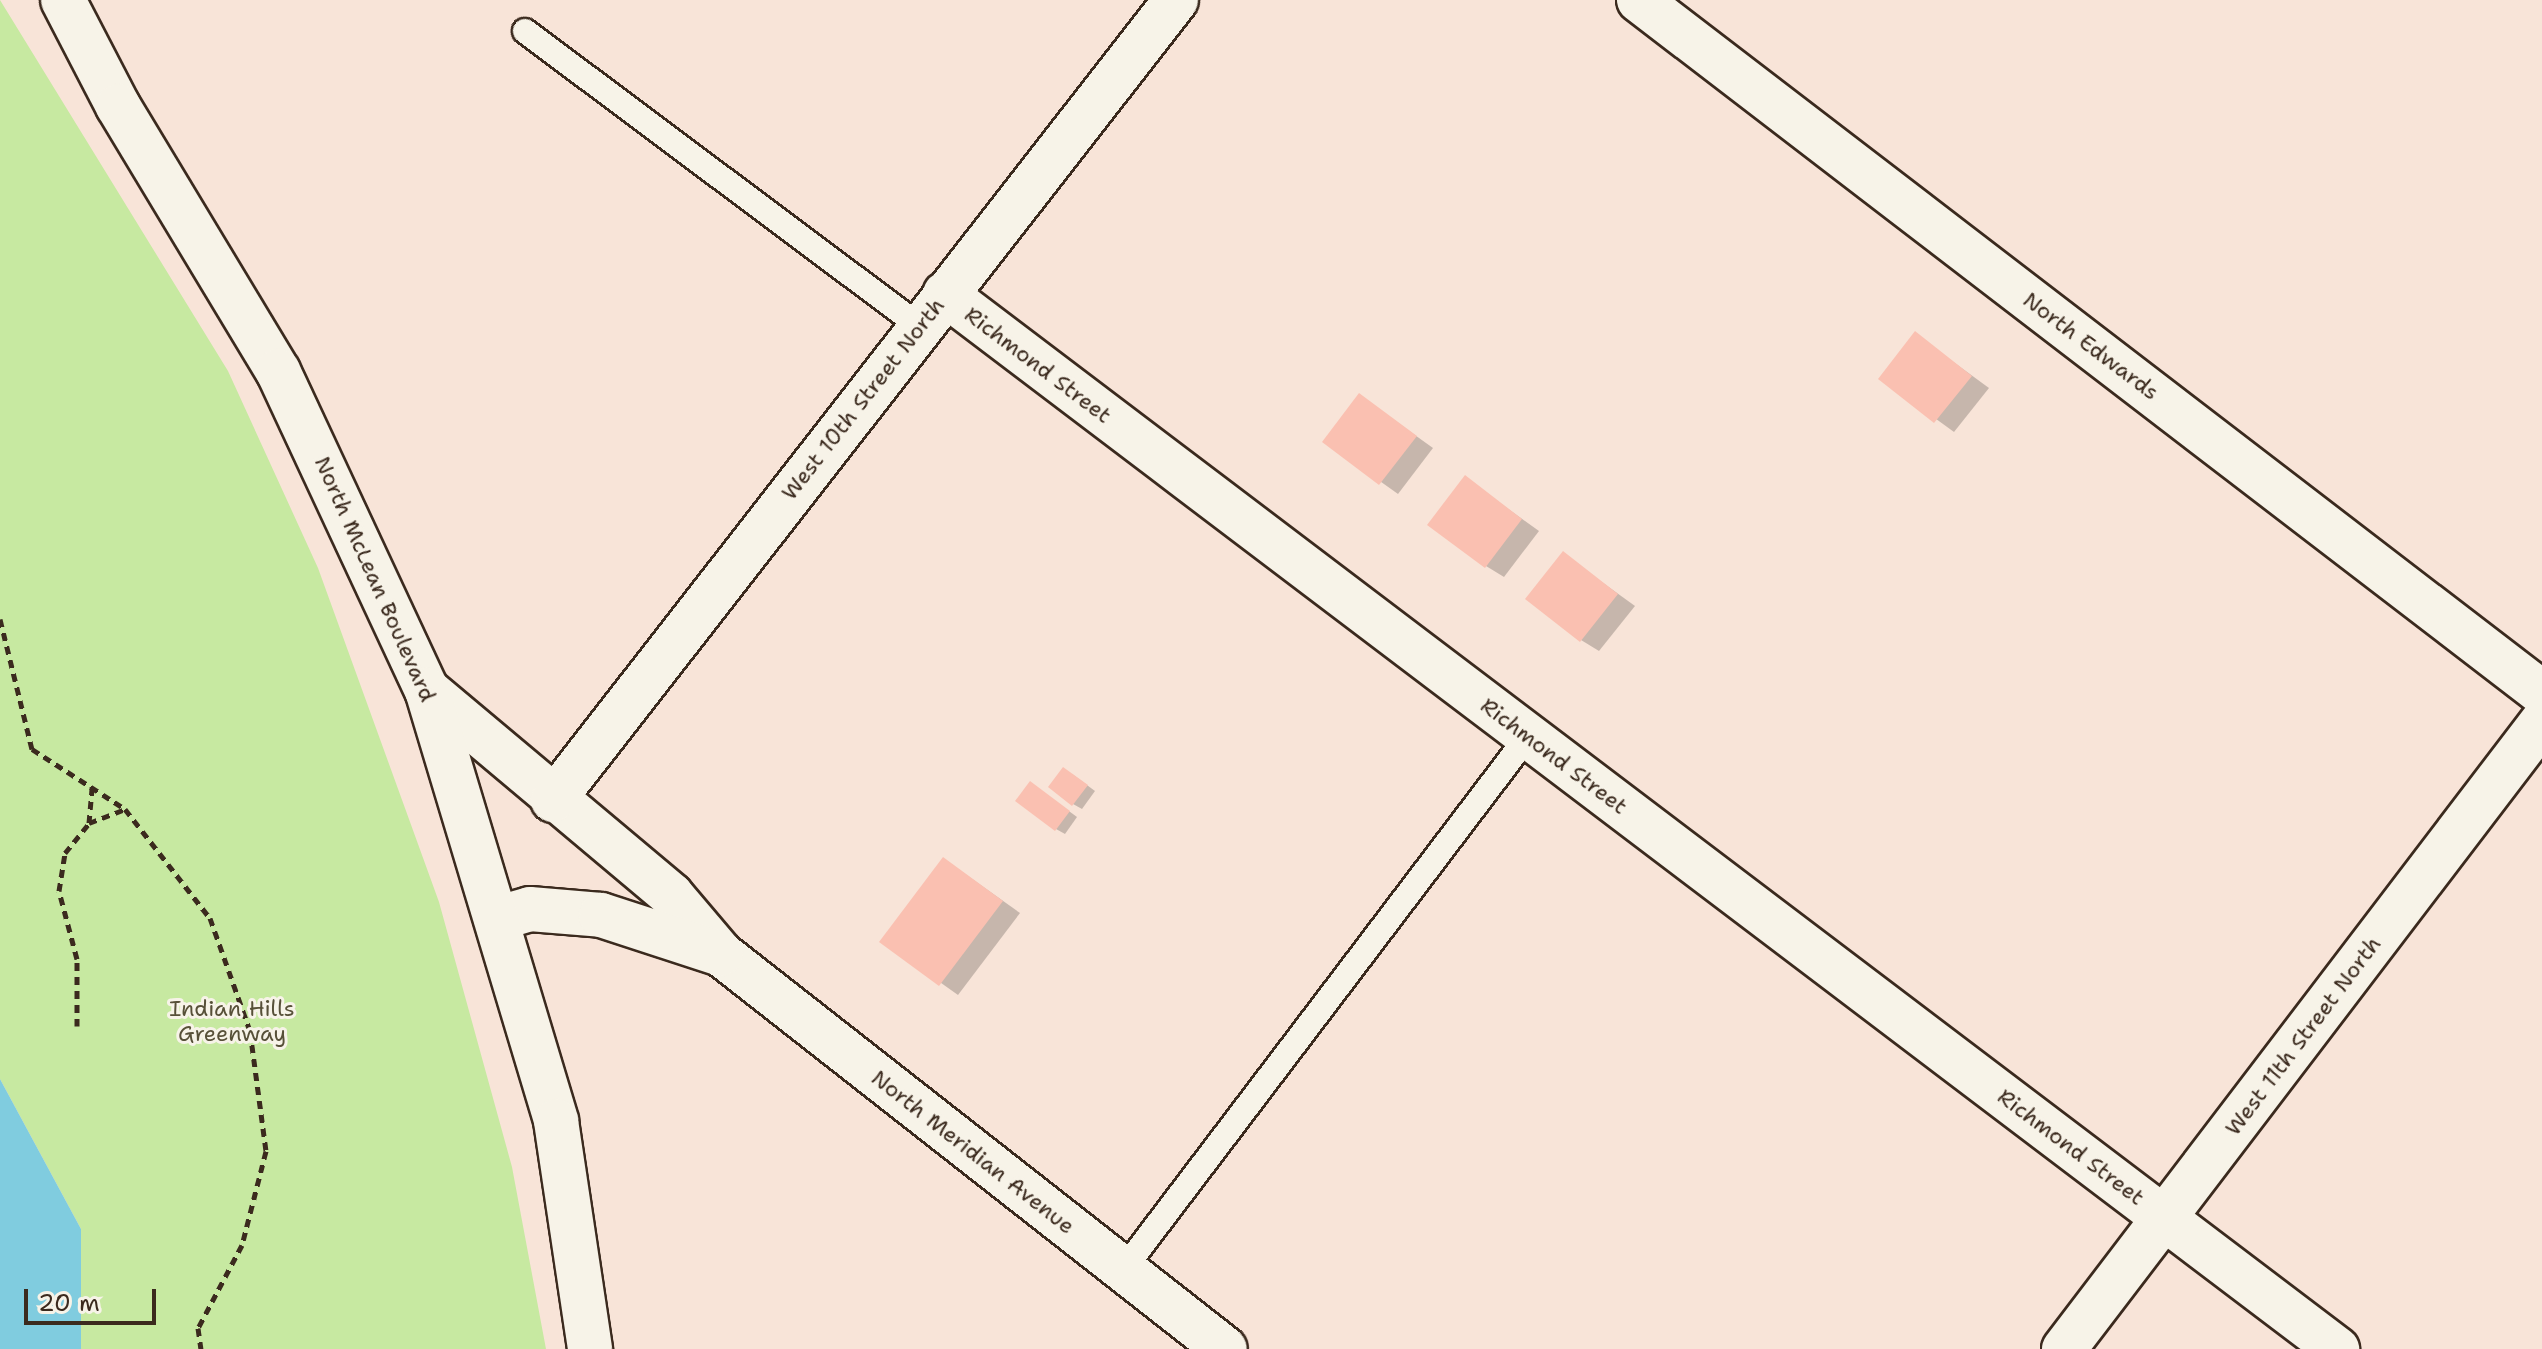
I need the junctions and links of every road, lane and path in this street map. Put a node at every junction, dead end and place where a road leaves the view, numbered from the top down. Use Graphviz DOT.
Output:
graph roads {
  1 [pos="63,0"];
  2 [pos="1176,0"];
  3 [pos="1639,0"];
  4 [pos="525,31"];
  5 [pos="932,310"];
  6 [pos="0,619"];
  7 [pos="427,690"];
  8 [pos="2542,693"];
  9 [pos="2542,722"];
  10 [pos="1528,736"];
  11 [pos="92,784"];
  12 [pos="553,800"];
  13 [pos="125,809"];
  14 [pos="89,823"];
  15 [pos="499,918"];
  16 [pos="721,954"];
  17 [pos="77,1026"];
  18 [pos="2164,1218"];
  19 [pos="1123,1270"];
  20 [pos="201,1349"];
  21 [pos="590,1349"];
  22 [pos="1223,1349"];
  23 [pos="2064,1349"];
  24 [pos="2337,1349"];
  1 -- 7 [label="street, North McLean Boulevard"];
  2 -- 5 [label="street, West 10th Street North"];
  3 -- 8 [label="street, North Edwards"];
  4 -- 5 [label="lane"];
  5 -- 10 [label="street, Richmond Street"];
  5 -- 12 [label="street, West 10th Street North"];
  6 -- 11 [label="path"];
  7 -- 12 [label="street, North Meridian Avenue"];
  7 -- 15 [label="street, North McLean Boulevard"];
  9 -- 18 [label="street, West 11th Street North"];
  10 -- 18 [label="street, Richmond Street"];
  10 -- 19 [label="lane"];
  11 -- 13 [label="path"];
  11 -- 14 [label="path"];
  12 -- 16 [label="street, North Meridian Avenue"];
  13 -- 14 [label="path"];
  13 -- 20 [label="path"];
  14 -- 17 [label="path"];
  15 -- 16 [label="street, North Meridian Avenue"];
  15 -- 21 [label="street, North McLean Boulevard"];
  16 -- 19 [label="street, North Meridian Avenue"];
  18 -- 23 [label="street, West 11th Street North"];
  18 -- 24 [label="street, Richmond Street"];
  19 -- 22 [label="street, North Meridian Avenue"];
}
